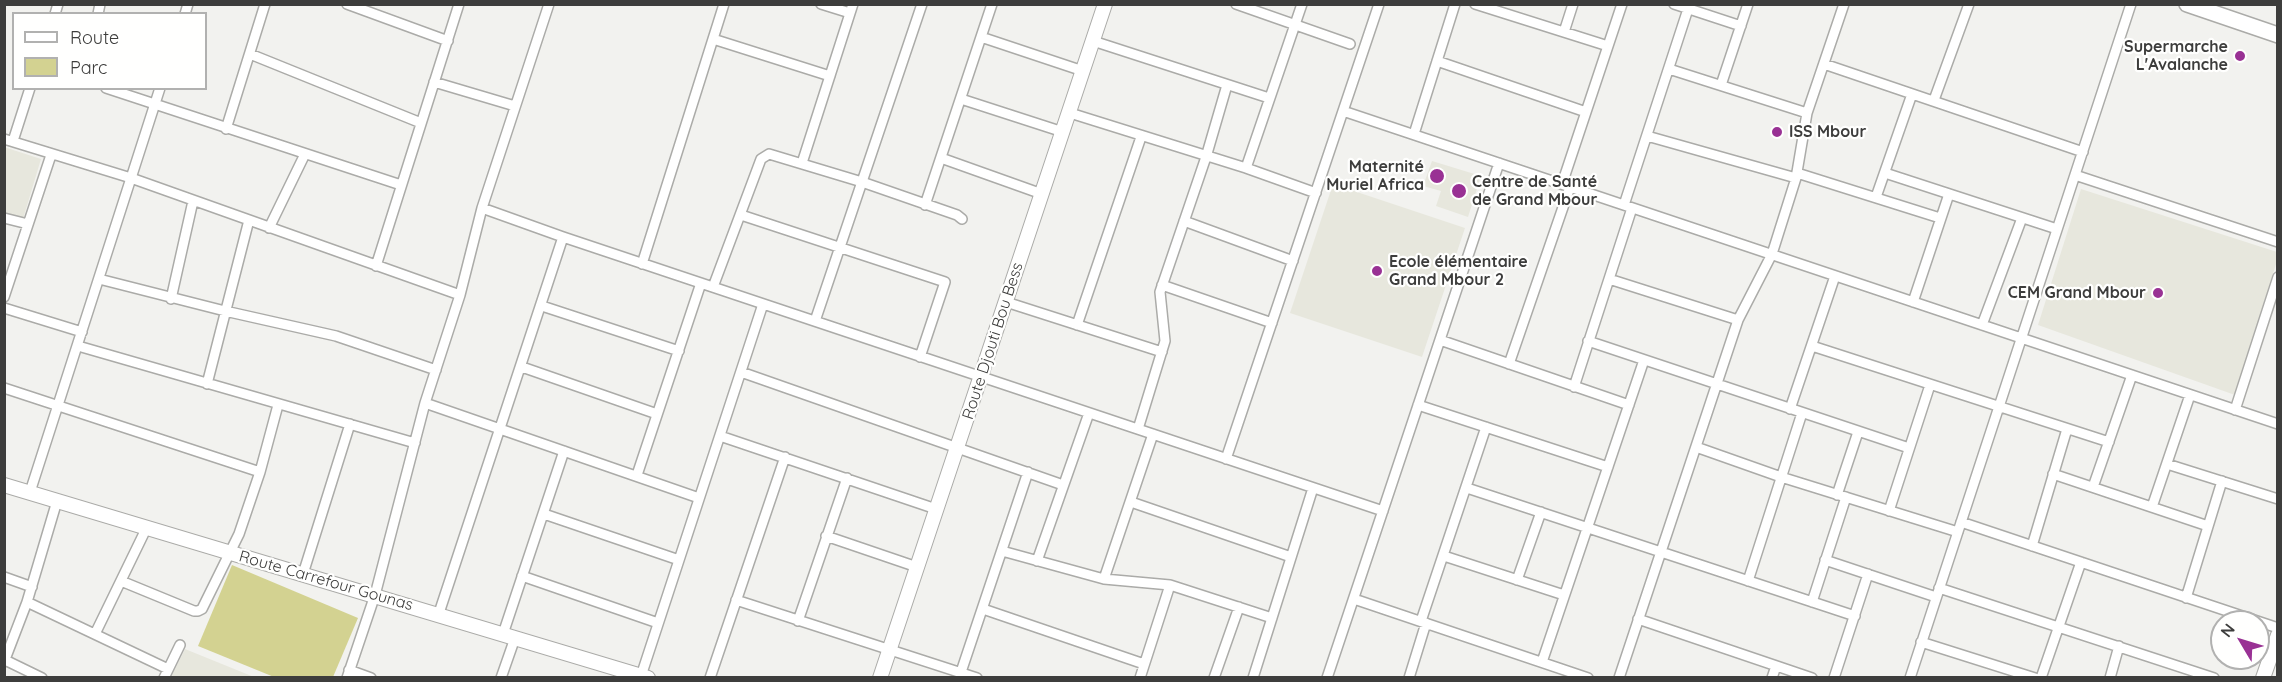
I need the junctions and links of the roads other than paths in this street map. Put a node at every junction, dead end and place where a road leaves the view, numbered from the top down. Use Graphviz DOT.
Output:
graph roads {
  1 [pos="265,4"];
  2 [pos="347,4"];
  3 [pos="380,4"];
  4 [pos="459,4"];
  5 [pos="549,4"];
  6 [pos="724,4"];
  7 [pos="821,4"];
  8 [pos="922,4"];
  9 [pos="992,4"];
  10 [pos="1105,4"];
  11 [pos="1236,4"];
  12 [pos="1302,4"];
  13 [pos="1379,4"];
  14 [pos="1455,4"];
  15 [pos="1475,4"];
  16 [pos="1573,4"];
  17 [pos="1622,4"];
  18 [pos="1674,4"];
  19 [pos="1748,4"];
  20 [pos="1844,4"];
  21 [pos="1969,4"];
  22 [pos="2131,4"];
  23 [pos="2187,4"];
  24 [pos="1254,7"];
  25 [pos="1493,7"];
  26 [pos="851,9"];
  27 [pos="1688,9"];
  28 [pos="376,15"];
  29 [pos="1295,25"];
  30 [pos="1741,26"];
  31 [pos="1564,32"];
  32 [pos="2277,35"];
  33 [pos="981,37"];
  34 [pos="713,39"];
  35 [pos="1093,40"];
  36 [pos="448,41"];
  37 [pos="1350,44"];
  38 [pos="1608,46"];
  39 [pos="250,54"];
  40 [pos="1437,61"];
  41 [pos="1824,64"];
  42 [pos="1669,69"];
  43 [pos="1083,71"];
  44 [pos="830,76"];
  45 [pos="434,82"];
  46 [pos="1227,85"];
  47 [pos="1721,85"];
  48 [pos="29,90"];
  49 [pos="112,90"];
  50 [pos="159,90"];
  51 [pos="1912,94"];
  52 [pos="1269,98"];
  53 [pos="960,99"];
  54 [pos="1934,100"];
  55 [pos="154,105"];
  56 [pos="515,106"];
  57 [pos="1343,111"];
  58 [pos="1586,112"];
  59 [pos="1070,113"];
  60 [pos="1807,113"];
  61 [pos="421,123"];
  62 [pos="226,129"];
  63 [pos="1063,132"];
  64 [pos="1414,134"];
  65 [pos="1647,136"];
  66 [pos="1141,137"];
  67 [pos="9,140"];
  68 [pos="2082,152"];
  69 [pos="51,154"];
  70 [pos="305,154"];
  71 [pos="1206,157"];
  72 [pos="941,158"];
  73 [pos="802,163"];
  74 [pos="1499,163"];
  75 [pos="1246,168"];
  76 [pos="1885,173"];
  77 [pos="1797,175"];
  78 [pos="2075,176"];
  79 [pos="131,178"];
  80 [pos="862,183"];
  81 [pos="402,185"];
  82 [pos="1566,185"];
  83 [pos="1316,193"];
  84 [pos="1042,194"];
  85 [pos="1949,194"];
  86 [pos="1876,197"];
  87 [pos="194,201"];
  88 [pos="925,205"];
  89 [pos="1628,206"];
  90 [pos="482,208"];
  91 [pos="741,215"];
  92 [pos="4,218"];
  93 [pos="1940,218"];
  94 [pos="2022,218"];
  95 [pos="962,219"];
  96 [pos="249,220"];
  97 [pos="1184,221"];
  98 [pos="28,224"];
  99 [pos="269,228"];
  100 [pos="2057,230"];
  101 [pos="563,237"];
  102 [pos="2277,242"];
  103 [pos="840,247"];
  104 [pos="1772,254"];
  105 [pos="1293,261"];
  106 [pos="642,264"];
  107 [pos="376,266"];
  108 [pos="1835,276"];
  109 [pos="2277,277"];
  110 [pos="99,279"];
  111 [pos="1609,279"];
  112 [pos="701,284"];
  113 [pos="1162,285"];
  114 [pos="713,287"];
  115 [pos="460,295"];
  116 [pos="4,297"];
  117 [pos="171,299"];
  118 [pos="1006,302"];
  119 [pos="1913,302"];
  120 [pos="763,304"];
  121 [pos="542,306"];
  122 [pos="4,308"];
  123 [pos="225,311"];
  124 [pos="1738,320"];
  125 [pos="815,321"];
  126 [pos="1272,322"];
  127 [pos="1077,325"];
  128 [pos="1983,325"];
  129 [pos="82,332"];
  130 [pos="2021,338"];
  131 [pos="1440,340"];
  132 [pos="1588,341"];
  133 [pos="78,346"];
  134 [pos="1812,346"];
  135 [pos="679,351"];
  136 [pos="1162,352"];
  137 [pos="920,357"];
  138 [pos="1644,360"];
  139 [pos="1509,364"];
  140 [pos="522,367"];
  141 [pos="436,370"];
  142 [pos="741,372"];
  143 [pos="2132,375"];
  144 [pos="981,377"];
  145 [pos="207,384"];
  146 [pos="1716,385"];
  147 [pos="1930,385"];
  148 [pos="1574,387"];
  149 [pos="4,388"];
  150 [pos="2190,395"];
  151 [pos="425,404"];
  152 [pos="278,405"];
  153 [pos="1418,405"];
  154 [pos="1629,405"];
  155 [pos="59,406"];
  156 [pos="1999,407"];
  157 [pos="1790,409"];
  158 [pos="2235,410"];
  159 [pos="1089,413"];
  160 [pos="1802,413"];
  161 [pos="657,414"];
  162 [pos="350,424"];
  163 [pos="2277,424"];
  164 [pos="1486,427"];
  165 [pos="1138,429"];
  166 [pos="2067,429"];
  167 [pos="500,430"];
  168 [pos="1858,432"];
  169 [pos="1153,434"];
  170 [pos="720,436"];
  171 [pos="2109,441"];
  172 [pos="415,442"];
  173 [pos="958,447"];
  174 [pos="1696,447"];
  175 [pos="1910,448"];
  176 [pos="564,451"];
  177 [pos="785,457"];
  178 [pos="1226,459"];
  179 [pos="2167,464"];
  180 [pos="1608,467"];
  181 [pos="260,472"];
  182 [pos="1028,472"];
  183 [pos="2054,474"];
  184 [pos="637,475"];
  185 [pos="1781,477"];
  186 [pos="847,478"];
  187 [pos="2222,481"];
  188 [pos="4,485"];
  189 [pos="1063,485"];
  190 [pos="2093,487"];
  191 [pos="1313,488"];
  192 [pos="1467,488"];
  193 [pos="30,492"];
  194 [pos="1841,496"];
  195 [pos="699,498"];
  196 [pos="2277,499"];
  197 [pos="57,501"];
  198 [pos="1131,502"];
  199 [pos="2152,507"];
  200 [pos="936,509"];
  201 [pos="1383,511"];
  202 [pos="1889,511"];
  203 [pos="1541,512"];
  204 [pos="544,514"];
  205 [pos="1961,522"];
  206 [pos="2208,526"];
  207 [pos="147,527"];
  208 [pos="1587,528"];
  209 [pos="1958,532"];
  210 [pos="826,536"];
  211 [pos="2032,546"];
  212 [pos="1002,551"];
  213 [pos="231,552"];
  214 [pos="1661,552"];
  215 [pos="1444,556"];
  216 [pos="1291,557"];
  217 [pos="679,560"];
  218 [pos="1825,560"];
  219 [pos="1037,561"];
  220 [pos="2081,562"];
  221 [pos="917,567"];
  222 [pos="303,574"];
  223 [pos="1868,574"];
  224 [pos="522,576"];
  225 [pos="4,577"];
  226 [pos="1104,579"];
  227 [pos="1517,580"];
  228 [pos="121,581"];
  229 [pos="1748,581"];
  230 [pos="1170,585"];
  231 [pos="32,587"];
  232 [pos="1938,592"];
  233 [pos="375,595"];
  234 [pos="1564,595"];
  235 [pos="2186,598"];
  236 [pos="1354,599"];
  237 [pos="736,600"];
  238 [pos="1812,602"];
  239 [pos="27,603"];
  240 [pos="1239,607"];
  241 [pos="983,609"];
  242 [pos="439,613"];
  243 [pos="1855,616"];
  244 [pos="1272,618"];
  245 [pos="1638,619"];
  246 [pos="798,621"];
  247 [pos="1424,622"];
  248 [pos="658,623"];
  249 [pos="2059,627"];
  250 [pos="2277,628"];
  251 [pos="95,634"];
  252 [pos="2277,634"];
  253 [pos="509,636"];
  254 [pos="1922,642"];
  255 [pos="180,645"];
  256 [pos="2119,646"];
  257 [pos="890,649"];
  258 [pos="5,661"];
  259 [pos="1542,662"];
  260 [pos="1144,664"];
  261 [pos="1776,666"];
  262 [pos="166,673"];
  263 [pos="348,674"];
  264 [pos="960,675"];
  265 [pos="645,677"];
  266 [pos="42,678"];
  267 [pos="371,678"];
  268 [pos="501,678"];
  269 [pos="710,678"];
  270 [pos="880,678"];
  271 [pos="977,678"];
  272 [pos="1140,678"];
  273 [pos="1214,678"];
  274 [pos="1253,678"];
  275 [pos="1328,678"];
  276 [pos="1409,678"];
  277 [pos="1588,678"];
  278 [pos="1619,678"];
  279 [pos="1772,678"];
  280 [pos="1812,678"];
  281 [pos="1834,678"];
  282 [pos="1910,678"];
  283 [pos="2035,678"];
  284 [pos="2041,678"];
  285 [pos="2110,678"];
  286 [pos="2214,678"];
  287 [pos="2263,678"];
  1 -- 39 [label="street"];
  2 -- 28 [label="street"];
  3 -- 28 [label="street"];
  4 -- 36 [label="street"];
  5 -- 56 [label="street"];
  6 -- 34 [label="street"];
  7 -- 26 [label="street"];
  8 -- 80 [label="street"];
  9 -- 33 [label="street"];
  10 -- 35 [label="main road, Route Djouti Bou Bess"];
  11 -- 24 [label="street"];
  12 -- 29 [label="street"];
  13 -- 57 [label="street"];
  14 -- 40 [label="street"];
  15 -- 25 [label="street"];
  16 -- 31 [label="street"];
  17 -- 38 [label="street"];
  18 -- 27 [label="street"];
  19 -- 30 [label="street"];
  20 -- 41 [label="street"];
  21 -- 54 [label="street"];
  22 -- 68 [label="street"];
  23 -- 32 [label="highway"];
  24 -- 29 [label="street"];
  25 -- 31 [label="street"];
  26 -- 44 [label="street"];
  27 -- 30 [label="street"];
  27 -- 42 [label="street"];
  28 -- 36 [label="street"];
  29 -- 37 [label="street"];
  29 -- 52 [label="street"];
  30 -- 47 [label="street"];
  31 -- 38 [label="street"];
  33 -- 43 [label="street"];
  33 -- 53 [label="street"];
  34 -- 44 [label="street"];
  34 -- 106 [label="street"];
  35 -- 43 [label="main road, Route Djouti Bou Bess"];
  35 -- 46 [label="street"];
  36 -- 45 [label="street"];
  38 -- 58 [label="street"];
  39 -- 61 [label="street"];
  39 -- 62 [label="street"];
  40 -- 58 [label="street"];
  40 -- 64 [label="street"];
  41 -- 51 [label="street"];
  41 -- 60 [label="street"];
  42 -- 47 [label="street"];
  42 -- 65 [label="street"];
  43 -- 59 [label="main road, Route Djouti Bou Bess"];
  44 -- 73 [label="street"];
  45 -- 56 [label="street"];
  45 -- 61 [label="street"];
  46 -- 52 [label="street"];
  46 -- 71 [label="street"];
  47 -- 60 [label="street"];
  48 -- 67 [label="street"];
  49 -- 55 [label="street"];
  50 -- 55 [label="street"];
  51 -- 54 [label="street"];
  51 -- 76 [label="street"];
  52 -- 75 [label="street"];
  53 -- 63 [label="street"];
  53 -- 72 [label="street"];
  54 -- 68 [label="street"];
  55 -- 62 [label="street"];
  55 -- 79 [label="street"];
  56 -- 90 [label="street"];
  57 -- 64 [label="street"];
  57 -- 83 [label="street"];
  58 -- 82 [label="street"];
  59 -- 63 [label="main road, Route Djouti Bou Bess"];
  59 -- 66 [label="street"];
  60 -- 77 [label="street"];
  61 -- 81 [label="street"];
  62 -- 70 [label="street"];
  63 -- 84 [label="main road, Route Djouti Bou Bess"];
  64 -- 74 [label="street"];
  65 -- 77 [label="street"];
  65 -- 89 [label="street"];
  66 -- 71 [label="street"];
  66 -- 127 [label="street"];
  67 -- 69 [label="street"];
  68 -- 78 [label="street"];
  69 -- 79 [label="street"];
  69 -- 98 [label="street"];
  70 -- 81 [label="street"];
  70 -- 99 [label="street"];
  71 -- 75 [label="street"];
  71 -- 97 [label="street"];
  72 -- 84 [label="street"];
  72 -- 88 [label="street"];
  73 -- 80 [label="street"];
  73 -- 91 [label="street"];
  74 -- 82 [label="street"];
  74 -- 131 [label="street"];
  75 -- 83 [label="street"];
  76 -- 85 [label="street"];
  76 -- 86 [label="street"];
  77 -- 86 [label="street"];
  77 -- 104 [label="street"];
  78 -- 100 [label="street"];
  78 -- 102 [label="street"];
  79 -- 87 [label="street"];
  79 -- 110 [label="street"];
  80 -- 88 [label="street"];
  80 -- 103 [label="street"];
  81 -- 107 [label="street"];
  82 -- 89 [label="street"];
  82 -- 139 [label="street"];
  83 -- 105 [label="street"];
  84 -- 118 [label="main road, Route Djouti Bou Bess"];
  85 -- 93 [label="street"];
  85 -- 94 [label="street"];
  86 -- 93 [label="street"];
  87 -- 96 [label="street"];
  87 -- 117 [label="street"];
  88 -- 95 [label="street"];
  89 -- 104 [label="street"];
  89 -- 111 [label="street"];
  90 -- 101 [label="street"];
  90 -- 115 [label="street"];
  91 -- 103 [label="street"];
  91 -- 114 [label="street"];
  92 -- 98 [label="street"];
  93 -- 119 [label="street"];
  94 -- 100 [label="street"];
  94 -- 128 [label="street"];
  96 -- 99 [label="street"];
  96 -- 123 [label="street"];
  97 -- 105 [label="street"];
  97 -- 113 [label="street"];
  98 -- 116 [label="street"];
  99 -- 107 [label="street"];
  100 -- 130 [label="street"];
  101 -- 106 [label="street"];
  101 -- 121 [label="street"];
  103 -- 125 [label="street"];
  103 -- 137 [label="street"];
  104 -- 108 [label="street"];
  104 -- 124 [label="street"];
  105 -- 126 [label="street"];
  106 -- 112 [label="street"];
  107 -- 115 [label="street"];
  108 -- 119 [label="street"];
  108 -- 134 [label="street"];
  109 -- 158 [label="street"];
  110 -- 117 [label="street"];
  110 -- 129 [label="street"];
  111 -- 124 [label="street"];
  111 -- 132 [label="street"];
  112 -- 114 [label="street"];
  112 -- 135 [label="street"];
  113 -- 126 [label="street"];
  113 -- 136 [label="street"];
  114 -- 120 [label="street"];
  115 -- 141 [label="street"];
  117 -- 123 [label="street"];
  118 -- 127 [label="street"];
  118 -- 144 [label="main road, Route Djouti Bou Bess"];
  119 -- 128 [label="street"];
  120 -- 125 [label="street"];
  120 -- 142 [label="street"];
  121 -- 135 [label="street"];
  121 -- 140 [label="street"];
  122 -- 129 [label="street"];
  123 -- 141 [label="street"];
  123 -- 145 [label="street"];
  124 -- 146 [label="street"];
  125 -- 137 [label="street"];
  126 -- 178 [label="street"];
  127 -- 136 [label="street"];
  128 -- 130 [label="street"];
  129 -- 133 [label="street"];
  130 -- 143 [label="street"];
  130 -- 156 [label="street"];
  131 -- 139 [label="street"];
  131 -- 153 [label="street"];
  132 -- 138 [label="street"];
  132 -- 148 [label="street"];
  133 -- 145 [label="street"];
  133 -- 155 [label="street"];
  134 -- 147 [label="street"];
  134 -- 157 [label="street"];
  135 -- 161 [label="street"];
  136 -- 165 [label="street"];
  137 -- 144 [label="street"];
  138 -- 146 [label="street"];
  138 -- 154 [label="street"];
  139 -- 148 [label="street"];
  140 -- 161 [label="street"];
  140 -- 167 [label="street"];
  141 -- 151 [label="street"];
  142 -- 170 [label="street"];
  142 -- 173 [label="street"];
  143 -- 150 [label="street"];
  143 -- 171 [label="street"];
  144 -- 159 [label="street"];
  144 -- 173 [label="main road, Route Djouti Bou Bess"];
  145 -- 152 [label="street"];
  146 -- 157 [label="street"];
  146 -- 174 [label="street"];
  147 -- 156 [label="street"];
  147 -- 175 [label="street"];
  148 -- 154 [label="street"];
  149 -- 155 [label="street"];
  150 -- 158 [label="street"];
  150 -- 179 [label="street"];
  151 -- 167 [label="street"];
  151 -- 172 [label="street"];
  152 -- 162 [label="street"];
  152 -- 181 [label="street"];
  153 -- 164 [label="street"];
  153 -- 201 [label="street"];
  154 -- 180 [label="street"];
  155 -- 181 [label="street"];
  155 -- 193 [label="street"];
  156 -- 166 [label="street"];
  156 -- 205 [label="street"];
  157 -- 160 [label="street"];
  158 -- 163 [label="street"];
  159 -- 165 [label="street"];
  159 -- 189 [label="street"];
  160 -- 168 [label="street"];
  160 -- 185 [label="street"];
  161 -- 184 [label="street"];
  162 -- 172 [label="street"];
  162 -- 222 [label="street"];
  164 -- 180 [label="street"];
  164 -- 192 [label="street"];
  165 -- 169 [label="street"];
  166 -- 171 [label="street"];
  166 -- 183 [label="street"];
  167 -- 176 [label="street"];
  167 -- 242 [label="street"];
  168 -- 175 [label="street"];
  168 -- 194 [label="street"];
  169 -- 178 [label="street"];
  169 -- 198 [label="street"];
  170 -- 177 [label="street"];
  170 -- 195 [label="street"];
  171 -- 190 [label="street"];
  172 -- 233 [label="street"];
  173 -- 182 [label="street"];
  173 -- 200 [label="main road, Route Djouti Bou Bess"];
  174 -- 185 [label="street"];
  174 -- 214 [label="street"];
  175 -- 202 [label="street"];
  176 -- 184 [label="street"];
  176 -- 204 [label="street"];
  177 -- 186 [label="street"];
  177 -- 237 [label="street"];
  178 -- 191 [label="street"];
  179 -- 187 [label="street"];
  179 -- 199 [label="street"];
  180 -- 208 [label="street"];
  181 -- 213 [label="street"];
  182 -- 189 [label="street"];
  182 -- 212 [label="street"];
  183 -- 190 [label="street"];
  183 -- 211 [label="street"];
  184 -- 195 [label="street"];
  185 -- 194 [label="street"];
  185 -- 229 [label="street"];
  186 -- 200 [label="street"];
  186 -- 210 [label="street"];
  187 -- 196 [label="street"];
  187 -- 206 [label="street"];
  188 -- 193 [label="main road, Route Carrefour Gounas"];
  189 -- 219 [label="street"];
  190 -- 199 [label="street"];
  191 -- 201 [label="street"];
  191 -- 216 [label="street"];
  192 -- 203 [label="street"];
  192 -- 215 [label="street"];
  193 -- 197 [label="main road, Route Carrefour Gounas"];
  194 -- 202 [label="street"];
  194 -- 218 [label="street"];
  195 -- 217 [label="street"];
  197 -- 207 [label="main road, Route Carrefour Gounas"];
  197 -- 231 [label="street"];
  198 -- 216 [label="street"];
  198 -- 226 [label="street"];
  199 -- 206 [label="street"];
  200 -- 221 [label="main road, Route Djouti Bou Bess"];
  201 -- 236 [label="street"];
  202 -- 209 [label="street"];
  203 -- 208 [label="street"];
  203 -- 227 [label="street"];
  204 -- 217 [label="street"];
  204 -- 224 [label="street"];
  205 -- 209 [label="street"];
  205 -- 211 [label="street"];
  206 -- 235 [label="street"];
  207 -- 213 [label="main road, Route Carrefour Gounas"];
  207 -- 228 [label="street"];
  208 -- 214 [label="street"];
  208 -- 234 [label="street"];
  209 -- 232 [label="street"];
  210 -- 221 [label="street"];
  210 -- 246 [label="street"];
  211 -- 220 [label="street"];
  212 -- 219 [label="street"];
  212 -- 241 [label="street"];
  213 -- 222 [label="main road, Route Carrefour Gounas"];
  213 -- 228 [label="street"];
  214 -- 229 [label="street"];
  214 -- 245 [label="street"];
  215 -- 227 [label="street"];
  215 -- 247 [label="street"];
  216 -- 244 [label="street"];
  217 -- 248 [label="street"];
  218 -- 223 [label="street"];
  218 -- 238 [label="street"];
  219 -- 226 [label="street"];
  220 -- 235 [label="street"];
  220 -- 249 [label="street"];
  221 -- 257 [label="main road, Route Djouti Bou Bess"];
  222 -- 233 [label="main road, Route Carrefour Gounas"];
  223 -- 232 [label="street"];
  223 -- 243 [label="street"];
  224 -- 248 [label="street"];
  224 -- 253 [label="street"];
  225 -- 231 [label="street"];
  226 -- 230 [label="street"];
  227 -- 234 [label="street"];
  228 -- 251 [label="street"];
  229 -- 238 [label="street"];
  230 -- 240 [label="street"];
  230 -- 260 [label="street"];
  231 -- 239 [label="street"];
  232 -- 249 [label="street"];
  232 -- 254 [label="street"];
  233 -- 242 [label="main road, Route Carrefour Gounas"];
  233 -- 263 [label="street"];
  234 -- 259 [label="street"];
  235 -- 250 [label="street"];
  236 -- 247 [label="street"];
  236 -- 275 [label="street"];
  237 -- 246 [label="street"];
  237 -- 269 [label="street"];
  238 -- 243 [label="street"];
  239 -- 251 [label="street"];
  239 -- 258 [label="street"];
  240 -- 244 [label="street"];
  240 -- 273 [label="street"];
  241 -- 260 [label="street"];
  241 -- 264 [label="street"];
  242 -- 253 [label="main road, Route Carrefour Gounas"];
  243 -- 281 [label="street"];
  244 -- 274 [label="street"];
  245 -- 261 [label="street"];
  245 -- 278 [label="street"];
  246 -- 257 [label="street"];
  247 -- 259 [label="street"];
  247 -- 276 [label="street"];
  248 -- 265 [label="street"];
  249 -- 256 [label="street"];
  249 -- 284 [label="street"];
  251 -- 262 [label="street"];
  252 -- 287 [label="main road"];
  253 -- 265 [label="main road, Route Carrefour Gounas"];
  253 -- 268 [label="street"];
  254 -- 282 [label="street"];
  254 -- 283 [label="street"];
  255 -- 262 [label="street"];
  256 -- 285 [label="street"];
  256 -- 286 [label="street"];
  257 -- 264 [label="street"];
  257 -- 270 [label="main road, Route Djouti Bou Bess"];
  258 -- 266 [label="street"];
  259 -- 277 [label="street"];
  260 -- 272 [label="street"];
  261 -- 279 [label="street"];
  261 -- 280 [label="street"];
  263 -- 267 [label="street"];
  264 -- 271 [label="street"];
}
